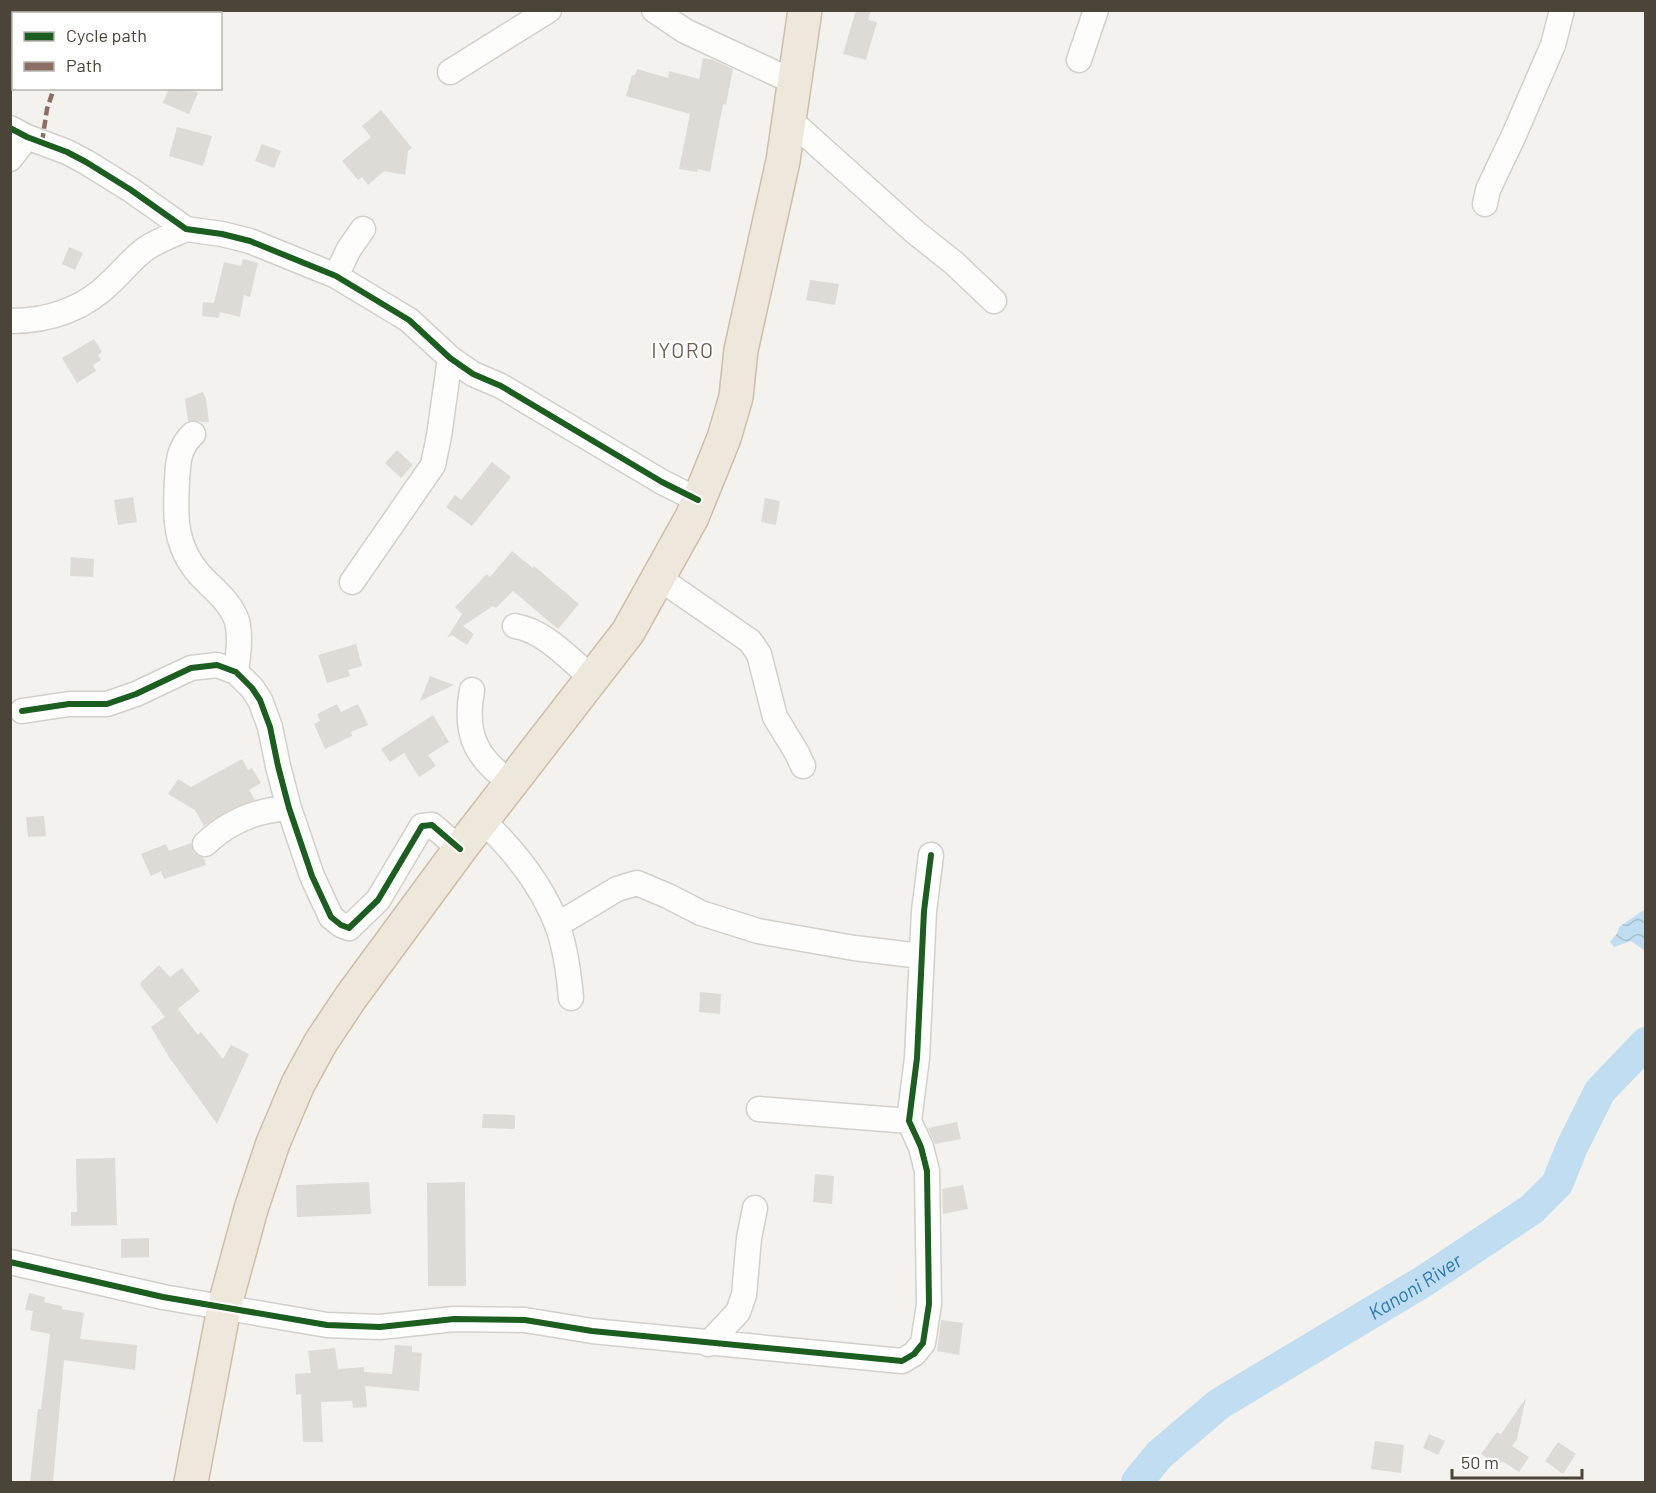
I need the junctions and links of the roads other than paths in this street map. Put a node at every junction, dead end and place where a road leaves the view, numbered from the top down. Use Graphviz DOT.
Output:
graph roads {
  1 [pos="549,10"];
  2 [pos="654,10"];
  3 [pos="805,10"];
  4 [pos="1096,10"];
  5 [pos="1562,10"];
  6 [pos="1079,60"];
  7 [pos="450,72"];
  8 [pos="794,82"];
  9 [pos="789,119"];
  10 [pos="19,132"];
  11 [pos="10,159"];
  12 [pos="1485,204"];
  13 [pos="186,229"];
  14 [pos="363,229"];
  15 [pos="336,276"];
  16 [pos="994,301"];
  17 [pos="10,321"];
  18 [pos="450,358"];
  19 [pos="193,434"];
  20 [pos="698,500"];
  21 [pos="658,578"];
  22 [pos="352,582"];
  23 [pos="514,626"];
  24 [pos="237,672"];
  25 [pos="592,678"];
  26 [pos="472,690"];
  27 [pos="22,711"];
  28 [pos="803,766"];
  29 [pos="511,783"];
  30 [pos="289,808"];
  31 [pos="482,820"];
  32 [pos="205,844"];
  33 [pos="460,849"];
  34 [pos="932,855"];
  35 [pos="557,925"];
  36 [pos="921,956"];
  37 [pos="571,998"];
  38 [pos="759,1109"];
  39 [pos="909,1121"];
  40 [pos="755,1208"];
  41 [pos="10,1262"];
  42 [pos="224,1308"];
  43 [pos="708,1344"];
  44 [pos="191,1482"];
  1 -- 7 [label="street"];
  2 -- 8 [label="street"];
  3 -- 8 [label="highway"];
  4 -- 6 [label="street"];
  5 -- 12 [label="street"];
  8 -- 9 [label="highway"];
  9 -- 16 [label="street"];
  9 -- 20 [label="highway"];
  10 -- 11 [label="street"];
  10 -- 13 [label="street"];
  13 -- 15 [label="street"];
  13 -- 17 [label="street"];
  14 -- 15 [label="street"];
  15 -- 18 [label="street"];
  18 -- 20 [label="street"];
  18 -- 22 [label="street"];
  19 -- 24 [label="street"];
  20 -- 21 [label="highway"];
  21 -- 25 [label="highway"];
  21 -- 28 [label="street"];
  23 -- 25 [label="street"];
  24 -- 27 [label="street"];
  24 -- 30 [label="street"];
  25 -- 29 [label="highway"];
  26 -- 29 [label="street"];
  29 -- 31 [label="highway"];
  30 -- 32 [label="street"];
  30 -- 33 [label="street"];
  31 -- 33 [label="highway"];
  31 -- 35 [label="street"];
  33 -- 42 [label="highway"];
  34 -- 36 [label="street"];
  35 -- 36 [label="street"];
  35 -- 37 [label="street"];
  36 -- 39 [label="street"];
  38 -- 39 [label="street"];
  39 -- 43 [label="street"];
  40 -- 43 [label="street"];
  41 -- 42 [label="street"];
  42 -- 43 [label="street"];
  42 -- 44 [label="highway"];
}
